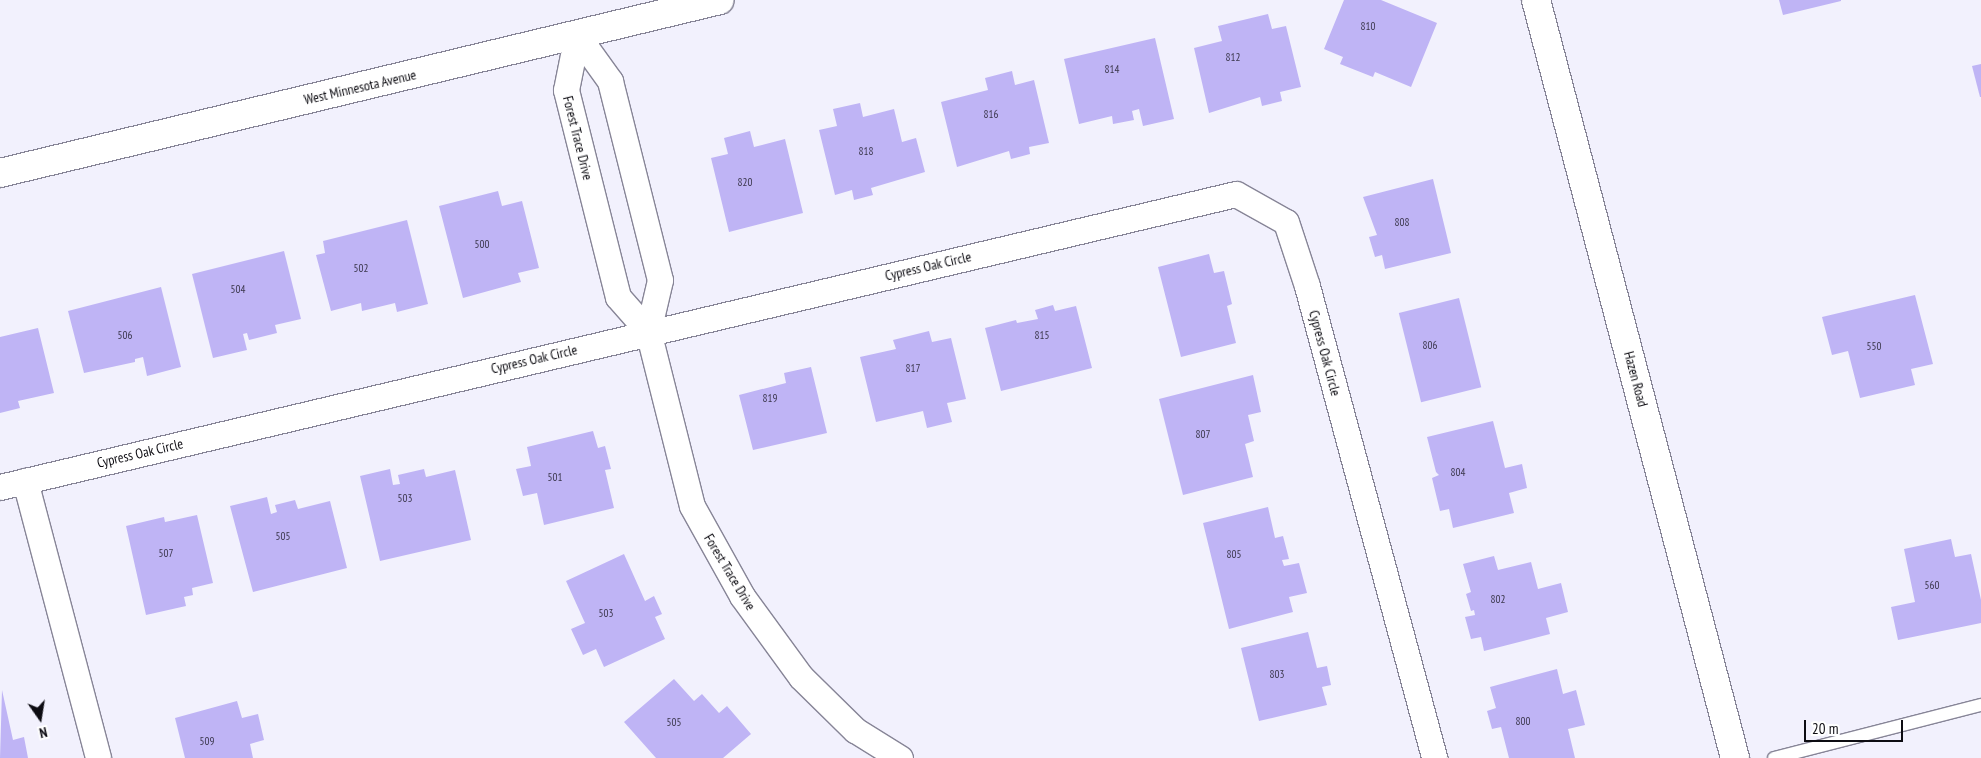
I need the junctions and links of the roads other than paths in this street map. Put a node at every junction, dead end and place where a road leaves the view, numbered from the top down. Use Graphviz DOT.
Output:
graph roads {
  1 [pos="720,0"];
  2 [pos="1536,0"];
  3 [pos="577,35"];
  4 [pos="0,173"];
  5 [pos="648,332"];
  6 [pos="25,481"];
  7 [pos="0,488"];
  8 [pos="1981,705"];
  9 [pos="98,758"];
  10 [pos="900,758"];
  11 [pos="1434,758"];
  12 [pos="1735,758"];
  13 [pos="1774,758"];
  1 -- 3 [label="street, West Minnesota Avenue"];
  2 -- 12 [label="street, Hazen Road"];
  3 -- 4 [label="street, West Minnesota Avenue"];
  3 -- 5 [label="street, Forest Trace Drive"];
  3 -- 5 [label="street, Forest Trace Drive"];
  5 -- 6 [label="street, Cypress Oak Circle"];
  5 -- 10 [label="street, Forest Trace Drive"];
  5 -- 11 [label="street, Cypress Oak Circle"];
  6 -- 7 [label="street, Cypress Oak Circle"];
  6 -- 9 [label="street"];
  8 -- 13 [label="lane"];
}
